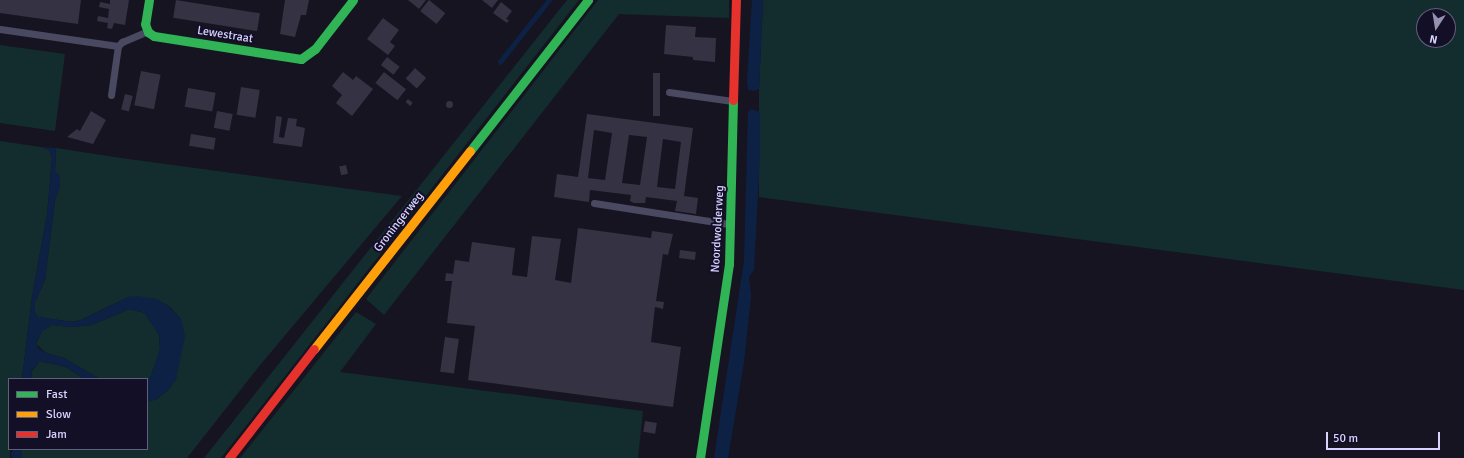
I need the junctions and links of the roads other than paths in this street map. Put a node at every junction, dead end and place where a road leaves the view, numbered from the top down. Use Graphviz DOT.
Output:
graph roads {
  1 [pos="149,0"];
  2 [pos="353,0"];
  3 [pos="588,0"];
  4 [pos="736,0"];
  5 [pos="0,29"];
  6 [pos="148,32"];
  7 [pos="118,46"];
  8 [pos="669,92"];
  9 [pos="111,95"];
  10 [pos="735,102"];
  11 [pos="594,203"];
  12 [pos="732,225"];
  13 [pos="229,458"];
  14 [pos="700,458"];
  1 -- 6 [label="street"];
  2 -- 6 [label="street, Lewestraat"];
  3 -- 13 [label="street, Groningerweg"];
  4 -- 10 [label="street, Noordwolderweg"];
  5 -- 7 [label="lane"];
  6 -- 7 [label="lane"];
  7 -- 9 [label="lane"];
  8 -- 10 [label="lane"];
  10 -- 12 [label="street, Noordwolderweg"];
  11 -- 12 [label="lane"];
  12 -- 14 [label="street, Noordwolderweg"];
}
